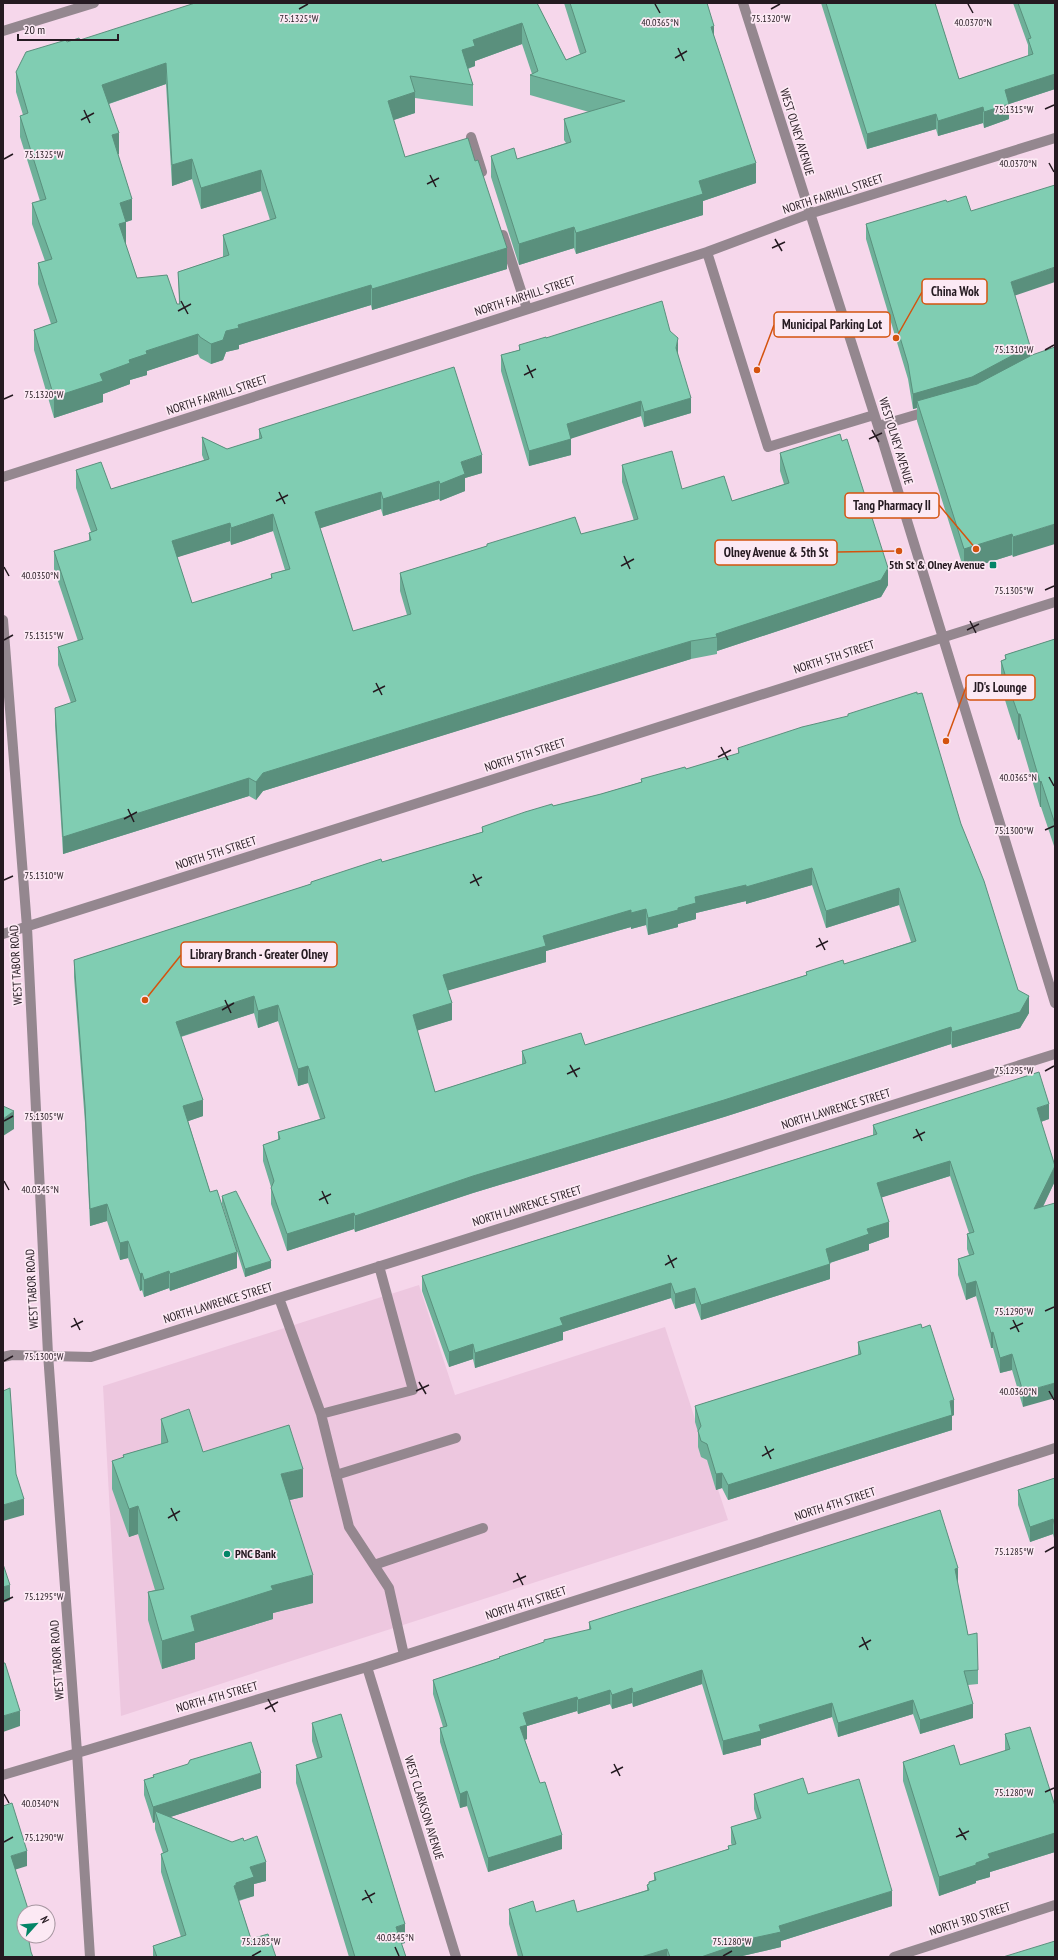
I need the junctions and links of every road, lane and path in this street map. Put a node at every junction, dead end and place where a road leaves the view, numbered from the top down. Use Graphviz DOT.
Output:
graph roads {
  1 [pos="94,3"];
  2 [pos="743,3"];
  3 [pos="3,31"];
  4 [pos="471,137"];
  5 [pos="1055,138"];
  6 [pos="485,182"];
  7 [pos="809,214"];
  8 [pos="500,227"];
  9 [pos="706,252"];
  10 [pos="527,309"];
  11 [pos="937,408"];
  12 [pos="874,416"];
  13 [pos="878,426"];
  14 [pos="3,477"];
  15 [pos="1055,602"];
  16 [pos="3,620"];
  17 [pos="942,636"];
  18 [pos="27,926"];
  19 [pos="3,934"];
  20 [pos="1055,1003"];
  21 [pos="1055,1054"];
  22 [pos="378,1266"];
  23 [pos="279,1298"];
  24 [pos="48,1354"];
  25 [pos="3,1357"];
  26 [pos="321,1414"];
  27 [pos="456,1438"];
  28 [pos="1055,1448"];
  29 [pos="336,1475"];
  30 [pos="483,1528"];
  31 [pos="374,1565"];
  32 [pos="404,1656"];
  33 [pos="367,1667"];
  34 [pos="77,1752"];
  35 [pos="3,1775"];
  36 [pos="1055,1905"];
  37 [pos="90,1957"];
  38 [pos="456,1957"];
  39 [pos="894,1957"];
  1 -- 3 [label="street"];
  2 -- 7 [label="street, WEST OLNEY AVENUE"];
  4 -- 6 [label="street"];
  5 -- 7 [label="street, NORTH FAIRHILL STREET"];
  7 -- 9 [label="street, NORTH FAIRHILL STREET"];
  7 -- 12 [label="street, WEST OLNEY AVENUE"];
  8 -- 10 [label="street"];
  9 -- 10 [label="street, NORTH FAIRHILL STREET"];
  9 -- 12 [label="street"];
  10 -- 14 [label="street, NORTH FAIRHILL STREET"];
  11 -- 13 [label="street"];
  12 -- 13 [label="street, WEST OLNEY AVENUE"];
  13 -- 17 [label="street, WEST OLNEY AVENUE"];
  15 -- 17 [label="street, NORTH 5TH STREET"];
  16 -- 18 [label="street, WEST TABOR ROAD"];
  17 -- 18 [label="street, NORTH 5TH STREET"];
  17 -- 20 [label="street, WEST OLNEY AVENUE"];
  18 -- 19 [label="street, NORTH 5TH STREET"];
  18 -- 24 [label="street, WEST TABOR ROAD"];
  21 -- 22 [label="street, NORTH LAWRENCE STREET"];
  22 -- 23 [label="street, NORTH LAWRENCE STREET"];
  22 -- 26 [label="street"];
  23 -- 24 [label="street, NORTH LAWRENCE STREET"];
  23 -- 26 [label="street"];
  24 -- 25 [label="street, NORTH LAWRENCE STREET"];
  24 -- 34 [label="street, WEST TABOR ROAD"];
  26 -- 29 [label="street"];
  27 -- 29 [label="street"];
  28 -- 32 [label="street, NORTH 4TH STREET"];
  29 -- 31 [label="street"];
  30 -- 31 [label="street"];
  31 -- 32 [label="street"];
  32 -- 33 [label="street, NORTH 4TH STREET"];
  33 -- 34 [label="street, NORTH 4TH STREET"];
  33 -- 38 [label="street, WEST CLARKSON AVENUE"];
  34 -- 35 [label="street, NORTH 4TH STREET"];
  34 -- 37 [label="street, WEST TABOR ROAD"];
  36 -- 39 [label="street, NORTH 3RD STREET"];
}
